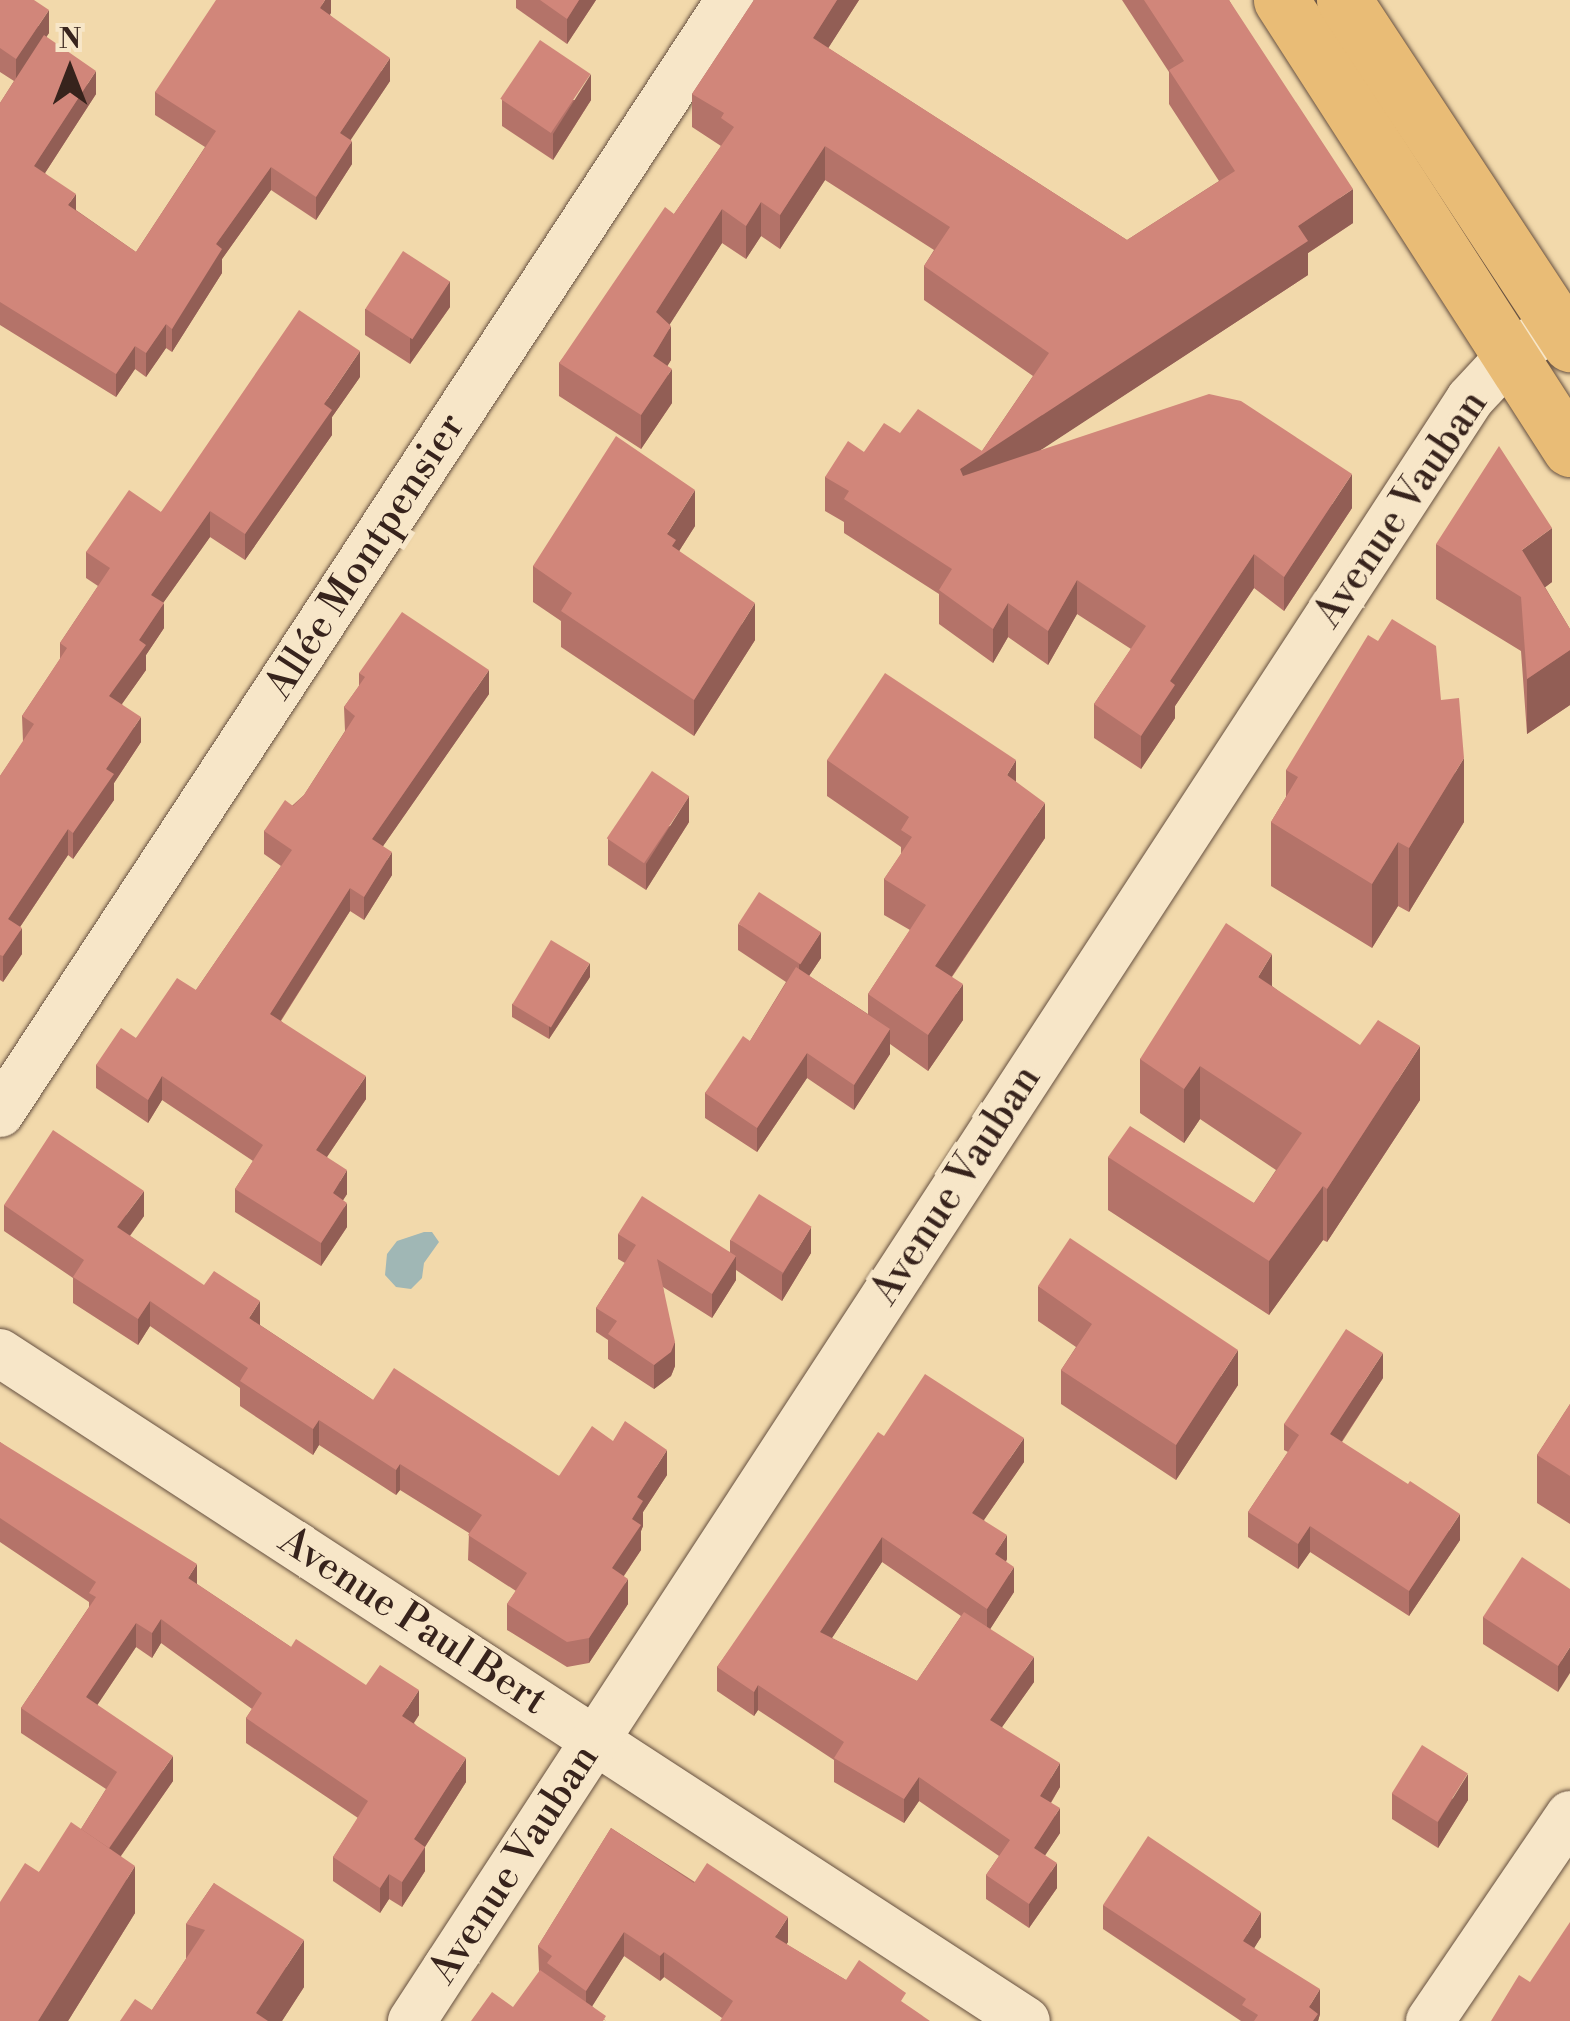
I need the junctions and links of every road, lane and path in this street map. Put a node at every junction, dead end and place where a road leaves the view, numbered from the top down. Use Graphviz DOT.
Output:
graph roads {
  1 [pos="730,0"];
  2 [pos="1281,0"];
  3 [pos="1344,0"];
  4 [pos="1566,328"];
  5 [pos="1509,357"];
  6 [pos="1570,449"];
  7 [pos="0,1113"];
  8 [pos="0,1353"];
  9 [pos="595,1738"];
  10 [pos="1570,1815"];
  11 [pos="412,2021"];
  12 [pos="1026,2021"];
  13 [pos="1430,2021"];
  1 -- 7 [label="street, Allée Montpensier"];
  2 -- 5 [label="main road"];
  3 -- 4 [label="main road"];
  4 -- 5 [label="street, Avenue Vauban"];
  5 -- 6 [label="main road"];
  5 -- 9 [label="street, Avenue Vauban"];
  8 -- 9 [label="street, Avenue Paul Bert"];
  9 -- 11 [label="street, Avenue Vauban"];
  9 -- 12 [label="street, Avenue Paul Bert"];
  10 -- 13 [label="street"];
}
